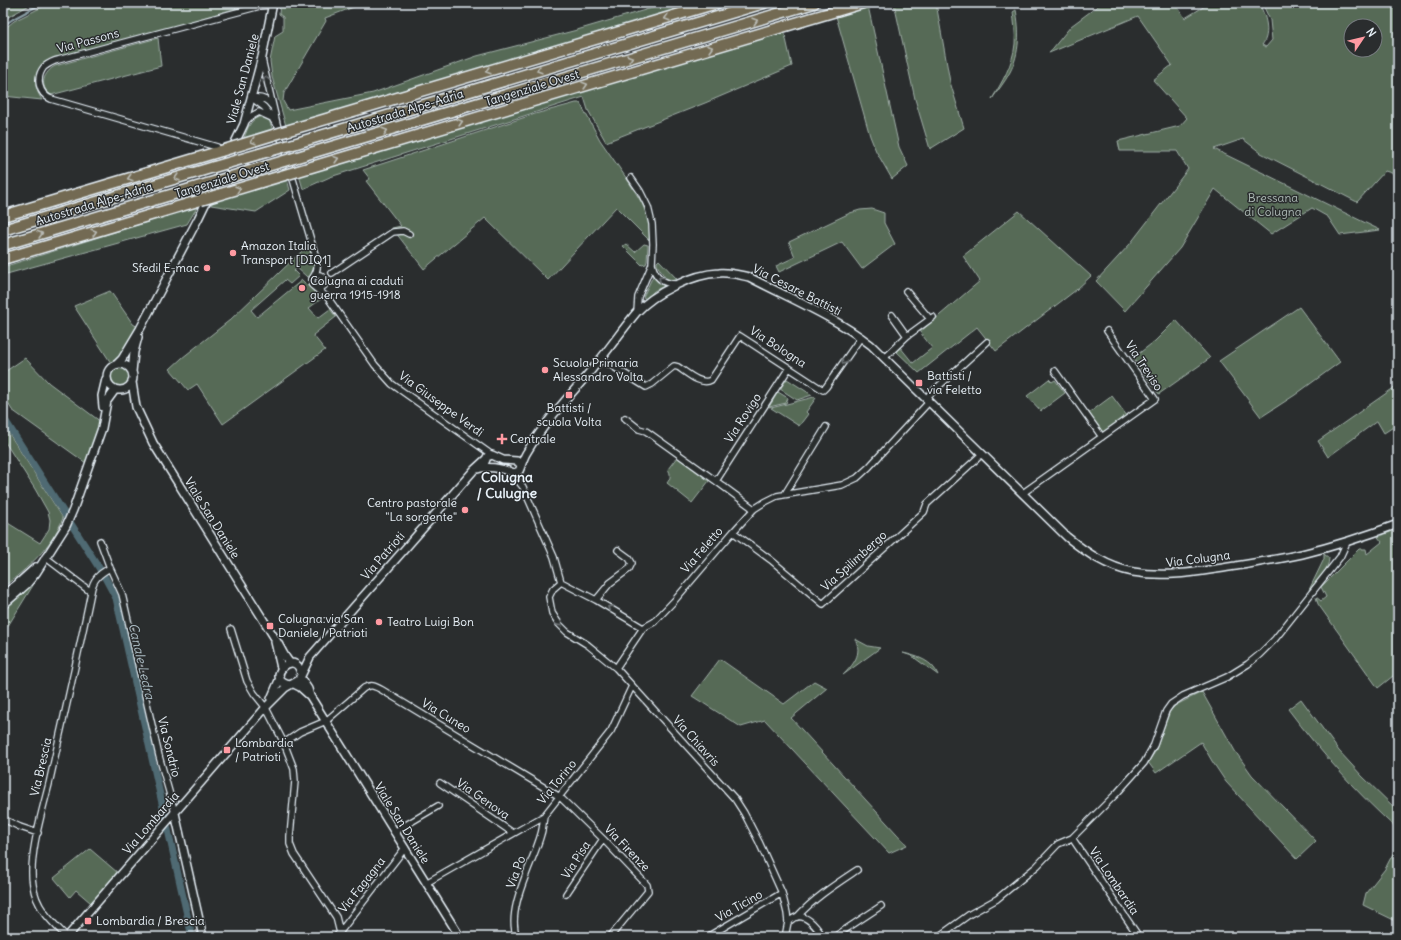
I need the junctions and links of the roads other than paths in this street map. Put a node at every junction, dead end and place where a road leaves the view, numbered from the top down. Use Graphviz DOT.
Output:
graph roads {
  1 [pos="717,3"];
  2 [pos="764,3"];
  3 [pos="814,3"];
  4 [pos="863,3"];
  5 [pos="273,4"];
  6 [pos="262,57"];
  7 [pos="252,98"];
  8 [pos="274,110"];
  9 [pos="272,118"];
  10 [pos="244,124"];
  11 [pos="282,130"];
  12 [pos="219,149"];
  13 [pos="631,178"];
  14 [pos="3,216"];
  15 [pos="3,230"];
  16 [pos="409,234"];
  17 [pos="3,245"];
  18 [pos="3,259"];
  19 [pos="652,264"];
  20 [pos="332,273"];
  21 [pos="315,275"];
  22 [pos="322,276"];
  23 [pos="678,284"];
  24 [pos="323,286"];
  25 [pos="906,291"];
  26 [pos="637,312"];
  27 [pos="892,315"];
  28 [pos="140,330"];
  29 [pos="1107,331"];
  30 [pos="907,336"];
  31 [pos="861,337"];
  32 [pos="987,342"];
  33 [pos="884,358"];
  34 [pos="601,359"];
  35 [pos="117,364"];
  36 [pos="789,368"];
  37 [pos="1055,371"];
  38 [pos="132,372"];
  39 [pos="106,379"];
  40 [pos="132,382"];
  41 [pos="118,390"];
  42 [pos="928,401"];
  43 [pos="136,407"];
  44 [pos="105,415"];
  45 [pos="625,418"];
  46 [pos="826,427"];
  47 [pos="1102,437"];
  48 [pos="527,452"];
  49 [pos="982,454"];
  50 [pos="487,455"];
  51 [pos="514,461"];
  52 [pos="488,468"];
  53 [pos="520,468"];
  54 [pos="474,470"];
  55 [pos="512,473"];
  56 [pos="716,481"];
  57 [pos="522,484"];
  58 [pos="1023,493"];
  59 [pos="784,494"];
  60 [pos="754,509"];
  61 [pos="1398,524"];
  62 [pos="732,532"];
  63 [pos="100,541"];
  64 [pos="1347,542"];
  65 [pos="618,550"];
  66 [pos="45,557"];
  67 [pos="108,568"];
  68 [pos="561,582"];
  69 [pos="91,592"];
  70 [pos="3,595"];
  71 [pos="596,600"];
  72 [pos="3,606"];
  73 [pos="643,628"];
  74 [pos="231,629"];
  75 [pos="274,637"];
  76 [pos="310,657"];
  77 [pos="293,664"];
  78 [pos="281,668"];
  79 [pos="616,668"];
  80 [pos="301,675"];
  81 [pos="280,678"];
  82 [pos="292,684"];
  83 [pos="632,686"];
  84 [pos="310,696"];
  85 [pos="267,707"];
  86 [pos="326,721"];
  87 [pos="284,743"];
  88 [pos="440,783"];
  89 [pos="560,797"];
  90 [pos="438,806"];
  91 [pos="173,815"];
  92 [pos="544,816"];
  93 [pos="3,819"];
  94 [pos="394,832"];
  95 [pos="38,833"];
  96 [pos="513,833"];
  97 [pos="1072,838"];
  98 [pos="603,839"];
  99 [pos="404,848"];
  100 [pos="857,870"];
  101 [pos="426,884"];
  102 [pos="782,893"];
  103 [pos="566,894"];
  104 [pos="881,906"];
  105 [pos="797,917"];
  106 [pos="788,922"];
  107 [pos="339,935"];
  108 [pos="67,937"];
  109 [pos="203,937"];
  110 [pos="460,937"];
  111 [pos="517,937"];
  112 [pos="610,937"];
  113 [pos="707,937"];
  114 [pos="785,937"];
  115 [pos="823,937"];
  116 [pos="834,937"];
  117 [pos="938,937"];
  118 [pos="1139,937"];
  1 -- 11 [label="highway, one-way"];
  2 -- 15 [label="highway, Autostrada Alpe-Adria, one-way, bridge"];
  17 -- 3 [label="highway, Autostrada Alpe-Adria, one-way, bridge"];
  18 -- 4 [label="highway, Tangenziale Ovest, one-way, bridge"];
  5 -- 6 [label="street, Viale San Daniele"];
  5 -- 12 [label="street, Via Passons"];
  6 -- 7 [label="street, Viale San Daniele"];
  8 -- 6 [label="street, one-way"];
  7 -- 8 [label="street"];
  7 -- 9 [label="street"];
  7 -- 10 [label="street, Viale San Daniele"];
  8 -- 11 [label="street"];
  9 -- 10 [label="street"];
  9 -- 11 [label="street"];
  10 -- 28 [label="street, Viale San Daniele"];
  11 -- 12 [label="highway, one-way, bridge"];
  11 -- 21 [label="street"];
  12 -- 14 [label="highway, one-way"];
  13 -- 19 [label="street"];
  16 -- 20 [label="street"];
  23 -- 19 [label="street, one-way"];
  19 -- 26 [label="street"];
  20 -- 22 [label="street"];
  20 -- 24 [label="street"];
  21 -- 22 [label="street"];
  21 -- 24 [label="street"];
  22 -- 24 [label="street"];
  23 -- 26 [label="street, Via Cesare Battisti"];
  23 -- 31 [label="street, Via Cesare Battisti"];
  24 -- 50 [label="street, Via Giuseppe Verdi"];
  25 -- 30 [label="street"];
  26 -- 34 [label="street, Via Cesare Battisti"];
  27 -- 30 [label="street"];
  28 -- 35 [label="street, Viale San Daniele"];
  28 -- 38 [label="street, Viale San Daniele"];
  29 -- 47 [label="street, Via Treviso"];
  30 -- 33 [label="street"];
  31 -- 33 [label="street, Via Cesare Battisti"];
  31 -- 36 [label="street, Via Bologna, one-way"];
  32 -- 42 [label="street"];
  33 -- 42 [label="street, Via Cesare Battisti"];
  34 -- 36 [label="street, Via Bologna"];
  34 -- 48 [label="street, Via Cesare Battisti"];
  35 -- 38 [label="street"];
  35 -- 39 [label="street, Viale San Daniele"];
  36 -- 56 [label="street, Via Rovigo"];
  37 -- 47 [label="street"];
  38 -- 40 [label="street, Viale San Daniele"];
  39 -- 41 [label="street, Viale San Daniele"];
  39 -- 44 [label="street"];
  40 -- 41 [label="street"];
  40 -- 43 [label="street, Viale San Daniele"];
  41 -- 43 [label="street, Viale San Daniele"];
  41 -- 44 [label="street"];
  42 -- 49 [label="street, Via Cesare Battisti"];
  42 -- 59 [label="street, Via Feletto"];
  43 -- 75 [label="street, Viale San Daniele"];
  44 -- 66 [label="street"];
  45 -- 56 [label="street"];
  46 -- 59 [label="street"];
  47 -- 58 [label="street, Via Treviso"];
  48 -- 51 [label="street, Via Cesare Battisti"];
  48 -- 53 [label="street, Via Cesare Battisti"];
  49 -- 58 [label="street, Via Cesare Battisti"];
  49 -- 62 [label="street, Via Spilimbergo"];
  50 -- 51 [label="street"];
  50 -- 52 [label="street"];
  50 -- 54 [label="street, Via Patrioti"];
  51 -- 53 [label="street"];
  52 -- 54 [label="street"];
  52 -- 55 [label="street"];
  53 -- 55 [label="street"];
  53 -- 57 [label="street"];
  54 -- 76 [label="street, Via Patrioti"];
  55 -- 57 [label="street"];
  56 -- 60 [label="street"];
  57 -- 68 [label="street"];
  58 -- 64 [label="street, Via Colugna"];
  59 -- 60 [label="street, Via Feletto"];
  60 -- 62 [label="street, Via Feletto"];
  61 -- 64 [label="street, Via Colugna"];
  62 -- 73 [label="street, Via Feletto"];
  63 -- 67 [label="street, Via Sondrio"];
  64 -- 97 [label="street"];
  65 -- 71 [label="street"];
  66 -- 69 [label="street"];
  66 -- 70 [label="street"];
  66 -- 72 [label="street"];
  67 -- 69 [label="street, Via Brescia"];
  67 -- 91 [label="street, Via Sondrio"];
  68 -- 71 [label="street"];
  68 -- 79 [label="street, Via Chiavris, one-way"];
  69 -- 95 [label="street, Via Brescia"];
  73 -- 71 [label="street, one-way"];
  73 -- 79 [label="street, Via Feletto"];
  74 -- 85 [label="street"];
  75 -- 77 [label="street, Viale San Daniele"];
  75 -- 78 [label="street, Viale San Daniele"];
  76 -- 77 [label="street, Via Patrioti"];
  76 -- 80 [label="street, Via Patrioti"];
  77 -- 78 [label="street"];
  77 -- 80 [label="street"];
  78 -- 81 [label="street"];
  79 -- 83 [label="street, Via Chiavris"];
  80 -- 82 [label="street"];
  80 -- 84 [label="street, Viale San Daniele"];
  81 -- 82 [label="street"];
  81 -- 85 [label="street, Via Lombardia"];
  82 -- 84 [label="street, Viale San Daniele"];
  82 -- 85 [label="street, Via Lombardia"];
  83 -- 89 [label="street, Via Torino"];
  83 -- 102 [label="street, Via Chiavris"];
  84 -- 86 [label="street, Viale San Daniele"];
  85 -- 87 [label="street"];
  85 -- 91 [label="street, Via Lombardia"];
  86 -- 87 [label="street"];
  86 -- 89 [label="street, Via Cuneo"];
  86 -- 94 [label="street, Viale San Daniele"];
  87 -- 107 [label="street"];
  88 -- 96 [label="street, Via Genova"];
  89 -- 92 [label="street, Via Torino"];
  89 -- 98 [label="street, Via Firenze"];
  90 -- 94 [label="street"];
  91 -- 108 [label="street, Via Lombardia"];
  91 -- 109 [label="street, Via Sondrio"];
  92 -- 96 [label="street, Via Torino"];
  92 -- 111 [label="street, Via Po"];
  93 -- 95 [label="street"];
  94 -- 99 [label="street, Viale San Daniele"];
  95 -- 108 [label="street, Via Brescia"];
  96 -- 101 [label="street, Via Torino"];
  97 -- 117 [label="street"];
  97 -- 118 [label="street, Via Lombardia"];
  98 -- 103 [label="street, Via Pisa"];
  98 -- 112 [label="street, Via Firenze"];
  99 -- 101 [label="street, Viale San Daniele"];
  99 -- 107 [label="street, Via Fagagna"];
  100 -- 105 [label="street"];
  101 -- 110 [label="street, Viale San Daniele"];
  102 -- 106 [label="street, Via Chiavris"];
  102 -- 113 [label="street, Via Ticino"];
  104 -- 116 [label="street"];
  105 -- 106 [label="street"];
  105 -- 115 [label="street"];
  106 -- 114 [label="street, Via Chiavris"];
}
